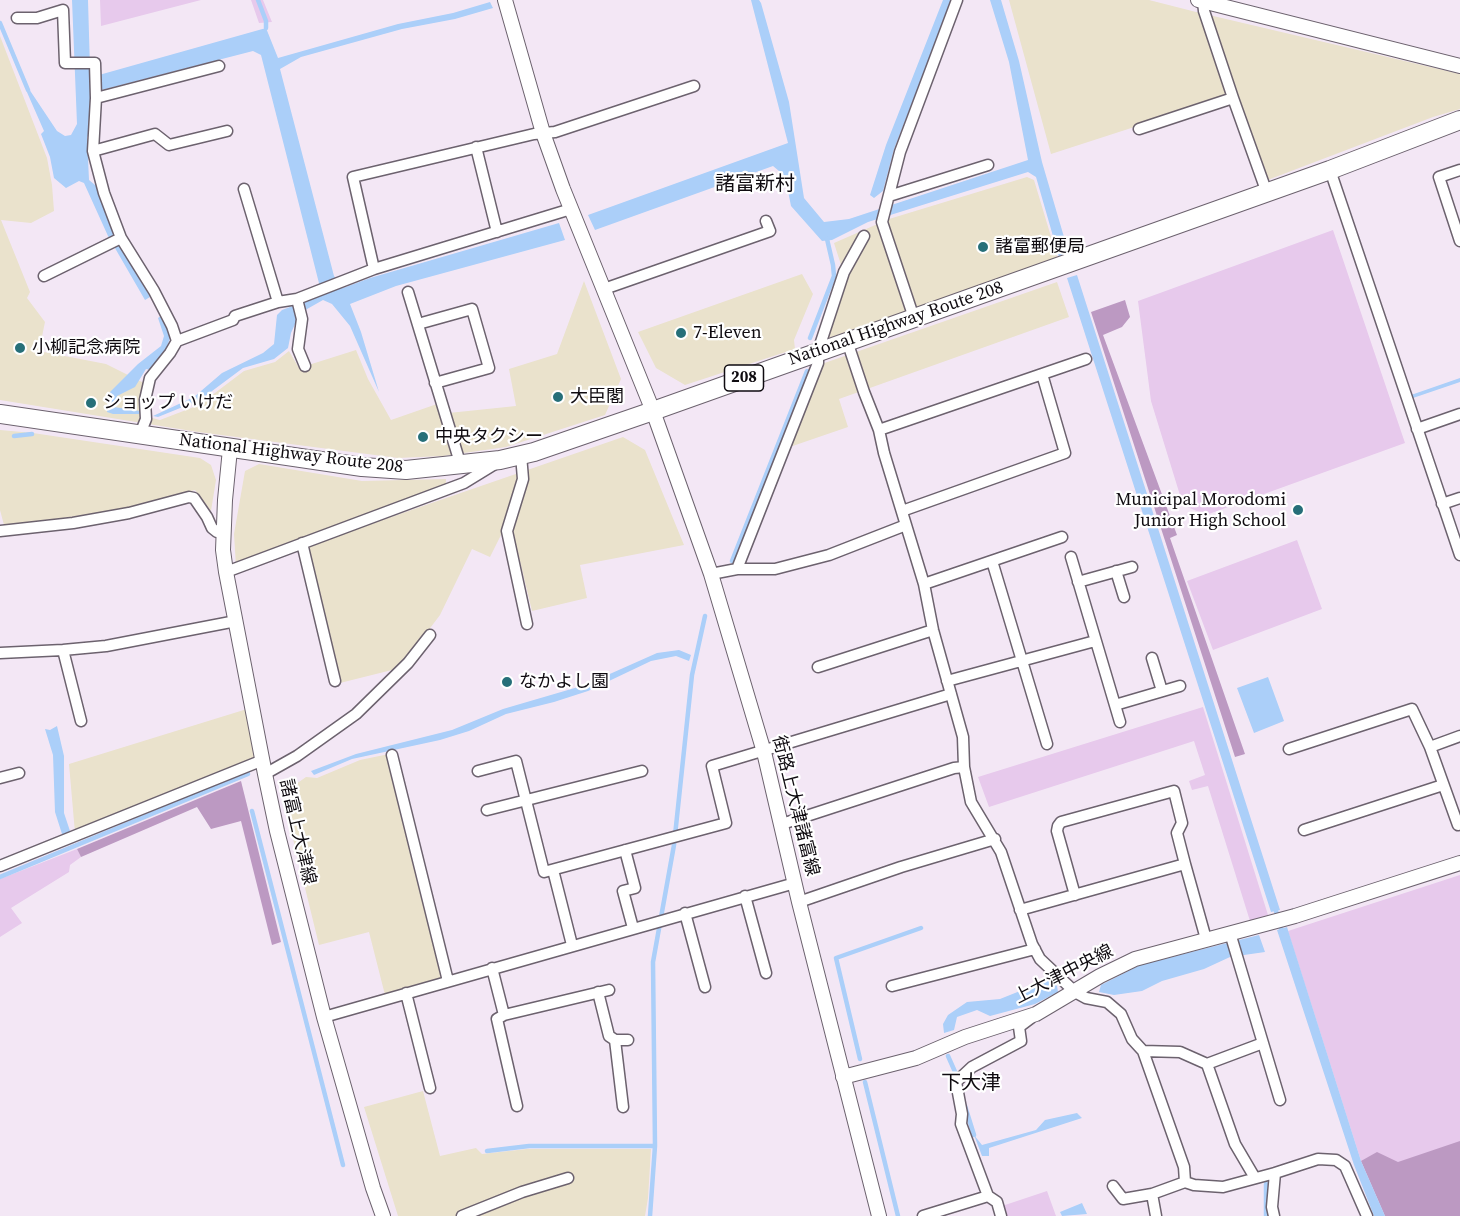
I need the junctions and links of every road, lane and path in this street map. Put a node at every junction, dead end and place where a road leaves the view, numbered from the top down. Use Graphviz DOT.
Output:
graph roads {
  1 [pos="506,0"];
  2 [pos="957,0"];
  3 [pos="1200,1"];
  4 [pos="17,18"];
  5 [pos="219,66"];
  6 [pos="1460,66"];
  7 [pos="694,86"];
  8 [pos="96,98"];
  9 [pos="1233,98"];
  10 [pos="1460,120"];
  11 [pos="1139,129"];
  12 [pos="227,131"];
  13 [pos="543,133"];
  14 [pos="476,147"];
  15 [pos="93,151"];
  16 [pos="988,165"];
  17 [pos="1330,170"];
  18 [pos="1460,170"];
  19 [pos="244,189"];
  20 [pos="1267,193"];
  21 [pos="888,199"];
  22 [pos="571,209"];
  23 [pos="766,222"];
  24 [pos="497,232"];
  25 [pos="864,236"];
  26 [pos="121,238"];
  27 [pos="1460,241"];
  28 [pos="374,269"];
  29 [pos="44,276"];
  30 [pos="604,289"];
  31 [pos="408,292"];
  32 [pos="297,299"];
  33 [pos="278,302"];
  34 [pos="914,318"];
  35 [pos="417,324"];
  36 [pos="177,340"];
  37 [pos="847,341"];
  38 [pos="818,351"];
  39 [pos="1086,359"];
  40 [pos="305,366"];
  41 [pos="1042,374"];
  42 [pos="435,383"];
  43 [pos="653,411"];
  44 [pos="0,414"];
  45 [pos="1460,414"];
  46 [pos="1417,429"];
  47 [pos="879,430"];
  48 [pos="140,434"];
  49 [pos="230,448"];
  50 [pos="521,455"];
  51 [pos="500,460"];
  52 [pos="461,466"];
  53 [pos="1460,498"];
  54 [pos="1442,504"];
  55 [pos="902,511"];
  56 [pos="906,525"];
  57 [pos="0,531"];
  58 [pos="223,532"];
  59 [pos="1062,537"];
  60 [pos="302,543"];
  61 [pos="1460,555"];
  62 [pos="1071,557"];
  63 [pos="992,561"];
  64 [pos="1132,567"];
  65 [pos="736,569"];
  66 [pos="1116,571"];
  67 [pos="226,572"];
  68 [pos="711,574"];
  69 [pos="1078,582"];
  70 [pos="924,584"];
  71 [pos="1124,597"];
  72 [pos="236,621"];
  73 [pos="527,624"];
  74 [pos="933,630"];
  75 [pos="430,635"];
  76 [pos="1095,641"];
  77 [pos="63,650"];
  78 [pos="0,653"];
  79 [pos="1152,657"];
  80 [pos="1022,661"];
  81 [pos="818,668"];
  82 [pos="335,681"];
  83 [pos="947,681"];
  84 [pos="1180,686"];
  85 [pos="1162,691"];
  86 [pos="951,694"];
  87 [pos="1115,705"];
  88 [pos="81,720"];
  89 [pos="1120,722"];
  90 [pos="1460,736"];
  91 [pos="1047,744"];
  92 [pos="1430,747"];
  93 [pos="1289,749"];
  94 [pos="764,752"];
  95 [pos="392,755"];
  96 [pos="264,767"];
  97 [pos="964,767"];
  98 [pos="478,771"];
  99 [pos="642,771"];
  100 [pos="20,773"];
  101 [pos="0,778"];
  102 [pos="1443,785"];
  103 [pos="526,800"];
  104 [pos="487,810"];
  105 [pos="782,824"];
  106 [pos="1458,825"];
  107 [pos="1304,830"];
  108 [pos="995,839"];
  109 [pos="625,850"];
  110 [pos="1460,863"];
  111 [pos="1185,864"];
  112 [pos="0,866"];
  113 [pos="553,870"];
  114 [pos="795,883"];
  115 [pos="1075,895"];
  116 [pos="745,896"];
  117 [pos="799,902"];
  118 [pos="1020,910"];
  119 [pos="685,913"];
  120 [pos="633,928"];
  121 [pos="1230,933"];
  122 [pos="1206,939"];
  123 [pos="572,945"];
  124 [pos="1035,949"];
  125 [pos="492,968"];
  126 [pos="766,973"];
  127 [pos="448,981"];
  128 [pos="892,986"];
  129 [pos="705,987"];
  130 [pos="1075,992"];
  131 [pos="406,993"];
  132 [pos="1036,1014"];
  133 [pos="504,1015"];
  134 [pos="324,1017"];
  135 [pos="615,1040"];
  136 [pos="628,1040"];
  137 [pos="1263,1043"];
  138 [pos="1143,1051"];
  139 [pos="1207,1064"];
  140 [pos="843,1077"];
  141 [pos="430,1088"];
  142 [pos="1280,1100"];
  143 [pos="517,1106"];
  144 [pos="623,1107"];
  145 [pos="1275,1173"];
  146 [pos="568,1178"];
  147 [pos="1255,1178"];
  148 [pos="1185,1182"];
  149 [pos="1113,1186"];
  150 [pos="1152,1194"];
  151 [pos="988,1196"];
  152 [pos="383,1216"];
  153 [pos="462,1216"];
  154 [pos="879,1216"];
  155 [pos="923,1216"];
  156 [pos="1001,1216"];
  157 [pos="1156,1216"];
  158 [pos="1275,1216"];
  159 [pos="1367,1216"];
  1 -- 13 [label="street, 街路上大津諸富線"];
  2 -- 21 [label="street"];
  3 -- 6 [label="street"];
  3 -- 9 [label="street"];
  4 -- 8 [label="street"];
  5 -- 8 [label="street"];
  7 -- 13 [label="street"];
  8 -- 15 [label="street"];
  9 -- 11 [label="street"];
  9 -- 20 [label="street"];
  10 -- 17 [label="highway, National Highway Route 208 / 208"];
  12 -- 15 [label="street"];
  13 -- 14 [label="street"];
  13 -- 22 [label="street, 街路上大津諸富線"];
  14 -- 24 [label="street"];
  14 -- 28 [label="street"];
  15 -- 26 [label="street"];
  16 -- 21 [label="street"];
  17 -- 20 [label="highway, National Highway Route 208 / 208"];
  17 -- 46 [label="street"];
  18 -- 27 [label="street"];
  19 -- 33 [label="street"];
  20 -- 34 [label="highway, National Highway Route 208 / 208"];
  21 -- 34 [label="street"];
  22 -- 24 [label="street"];
  22 -- 30 [label="street, 街路上大津諸富線"];
  23 -- 30 [label="street"];
  24 -- 28 [label="street"];
  25 -- 38 [label="street"];
  26 -- 29 [label="street"];
  26 -- 36 [label="street"];
  28 -- 32 [label="street"];
  30 -- 43 [label="street, 街路上大津諸富線"];
  31 -- 35 [label="street"];
  32 -- 33 [label="street"];
  32 -- 40 [label="street"];
  33 -- 36 [label="street"];
  34 -- 37 [label="highway, National Highway Route 208 / 208"];
  35 -- 42 [label="street"];
  35 -- 42 [label="street"];
  36 -- 48 [label="street"];
  37 -- 38 [label="highway, National Highway Route 208 / 208"];
  37 -- 47 [label="street"];
  38 -- 43 [label="highway, National Highway Route 208 / 208"];
  38 -- 65 [label="street"];
  39 -- 41 [label="street"];
  41 -- 47 [label="street"];
  41 -- 55 [label="street"];
  42 -- 52 [label="street"];
  43 -- 50 [label="highway, National Highway Route 208 / 208"];
  43 -- 68 [label="street, 街路上大津諸富線"];
  44 -- 48 [label="highway, National Highway Route 208 / 208"];
  45 -- 46 [label="street"];
  46 -- 54 [label="street"];
  47 -- 55 [label="street"];
  48 -- 49 [label="highway, National Highway Route 208 / 208"];
  49 -- 52 [label="highway, National Highway Route 208 / 208"];
  49 -- 58 [label="street, 諸富上大津線"];
  50 -- 51 [label="highway, National Highway Route 208 / 208"];
  50 -- 73 [label="street"];
  51 -- 52 [label="highway, National Highway Route 208 / 208"];
  51 -- 60 [label="street"];
  53 -- 54 [label="street"];
  54 -- 61 [label="street"];
  55 -- 56 [label="street"];
  56 -- 65 [label="street"];
  56 -- 70 [label="street"];
  57 -- 58 [label="street"];
  58 -- 67 [label="street, 諸富上大津線"];
  59 -- 63 [label="street"];
  60 -- 67 [label="street"];
  60 -- 82 [label="street"];
  62 -- 69 [label="street"];
  63 -- 70 [label="street"];
  63 -- 80 [label="street"];
  64 -- 66 [label="street"];
  65 -- 68 [label="street"];
  66 -- 69 [label="street"];
  66 -- 71 [label="street"];
  67 -- 72 [label="street, 諸富上大津線"];
  68 -- 94 [label="street, 街路上大津諸富線"];
  69 -- 76 [label="street"];
  70 -- 74 [label="street"];
  72 -- 77 [label="street"];
  72 -- 96 [label="street, 諸富上大津線"];
  74 -- 81 [label="street"];
  74 -- 83 [label="street"];
  75 -- 96 [label="street"];
  76 -- 80 [label="street"];
  76 -- 87 [label="street"];
  77 -- 78 [label="street"];
  77 -- 88 [label="street"];
  79 -- 85 [label="street"];
  80 -- 83 [label="street"];
  80 -- 91 [label="street"];
  83 -- 86 [label="street"];
  84 -- 85 [label="street"];
  85 -- 87 [label="street"];
  86 -- 94 [label="street"];
  86 -- 97 [label="street"];
  87 -- 89 [label="street"];
  90 -- 92 [label="street"];
  92 -- 93 [label="street"];
  92 -- 102 [label="street"];
  94 -- 105 [label="street, 街路上大津諸富線"];
  94 -- 109 [label="street"];
  95 -- 127 [label="street"];
  96 -- 112 [label="street"];
  96 -- 134 [label="street, 諸富上大津線"];
  97 -- 105 [label="street"];
  97 -- 108 [label="street"];
  98 -- 103 [label="street"];
  99 -- 103 [label="street"];
  100 -- 101 [label="street"];
  102 -- 106 [label="street"];
  102 -- 107 [label="street"];
  103 -- 104 [label="street"];
  103 -- 113 [label="street"];
  105 -- 114 [label="street, 街路上大津諸富線"];
  108 -- 117 [label="street"];
  108 -- 118 [label="street"];
  109 -- 113 [label="street"];
  109 -- 120 [label="street"];
  110 -- 121 [label="street, 上大津中央線"];
  111 -- 115 [label="street"];
  111 -- 115 [label="street"];
  111 -- 122 [label="street"];
  113 -- 123 [label="street"];
  114 -- 116 [label="street"];
  114 -- 117 [label="street, 街路上大津諸富線"];
  115 -- 118 [label="street"];
  116 -- 119 [label="street"];
  116 -- 126 [label="street"];
  117 -- 140 [label="street, 街路上大津諸富線"];
  118 -- 124 [label="street"];
  119 -- 120 [label="street"];
  119 -- 129 [label="street"];
  120 -- 123 [label="street"];
  121 -- 122 [label="street, 上大津中央線"];
  121 -- 137 [label="street"];
  122 -- 130 [label="street, 上大津中央線"];
  123 -- 125 [label="street"];
  124 -- 128 [label="street"];
  124 -- 130 [label="street"];
  125 -- 127 [label="street"];
  125 -- 133 [label="street"];
  127 -- 131 [label="street"];
  130 -- 132 [label="street, 上大津中央線"];
  130 -- 138 [label="street"];
  131 -- 134 [label="street"];
  131 -- 141 [label="street"];
  132 -- 140 [label="street, 上大津中央線"];
  132 -- 151 [label="street"];
  133 -- 135 [label="street"];
  133 -- 143 [label="street"];
  134 -- 152 [label="street, 諸富上大津線"];
  135 -- 136 [label="street"];
  135 -- 144 [label="street"];
  137 -- 139 [label="street"];
  137 -- 142 [label="street"];
  138 -- 139 [label="street"];
  138 -- 148 [label="street"];
  139 -- 147 [label="street"];
  140 -- 154 [label="street, 街路上大津諸富線"];
  145 -- 147 [label="street"];
  145 -- 158 [label="street"];
  145 -- 159 [label="street"];
  146 -- 153 [label="street"];
  147 -- 148 [label="street"];
  148 -- 150 [label="street"];
  149 -- 150 [label="street"];
  150 -- 157 [label="street"];
  151 -- 155 [label="street"];
  151 -- 156 [label="street"];
}
